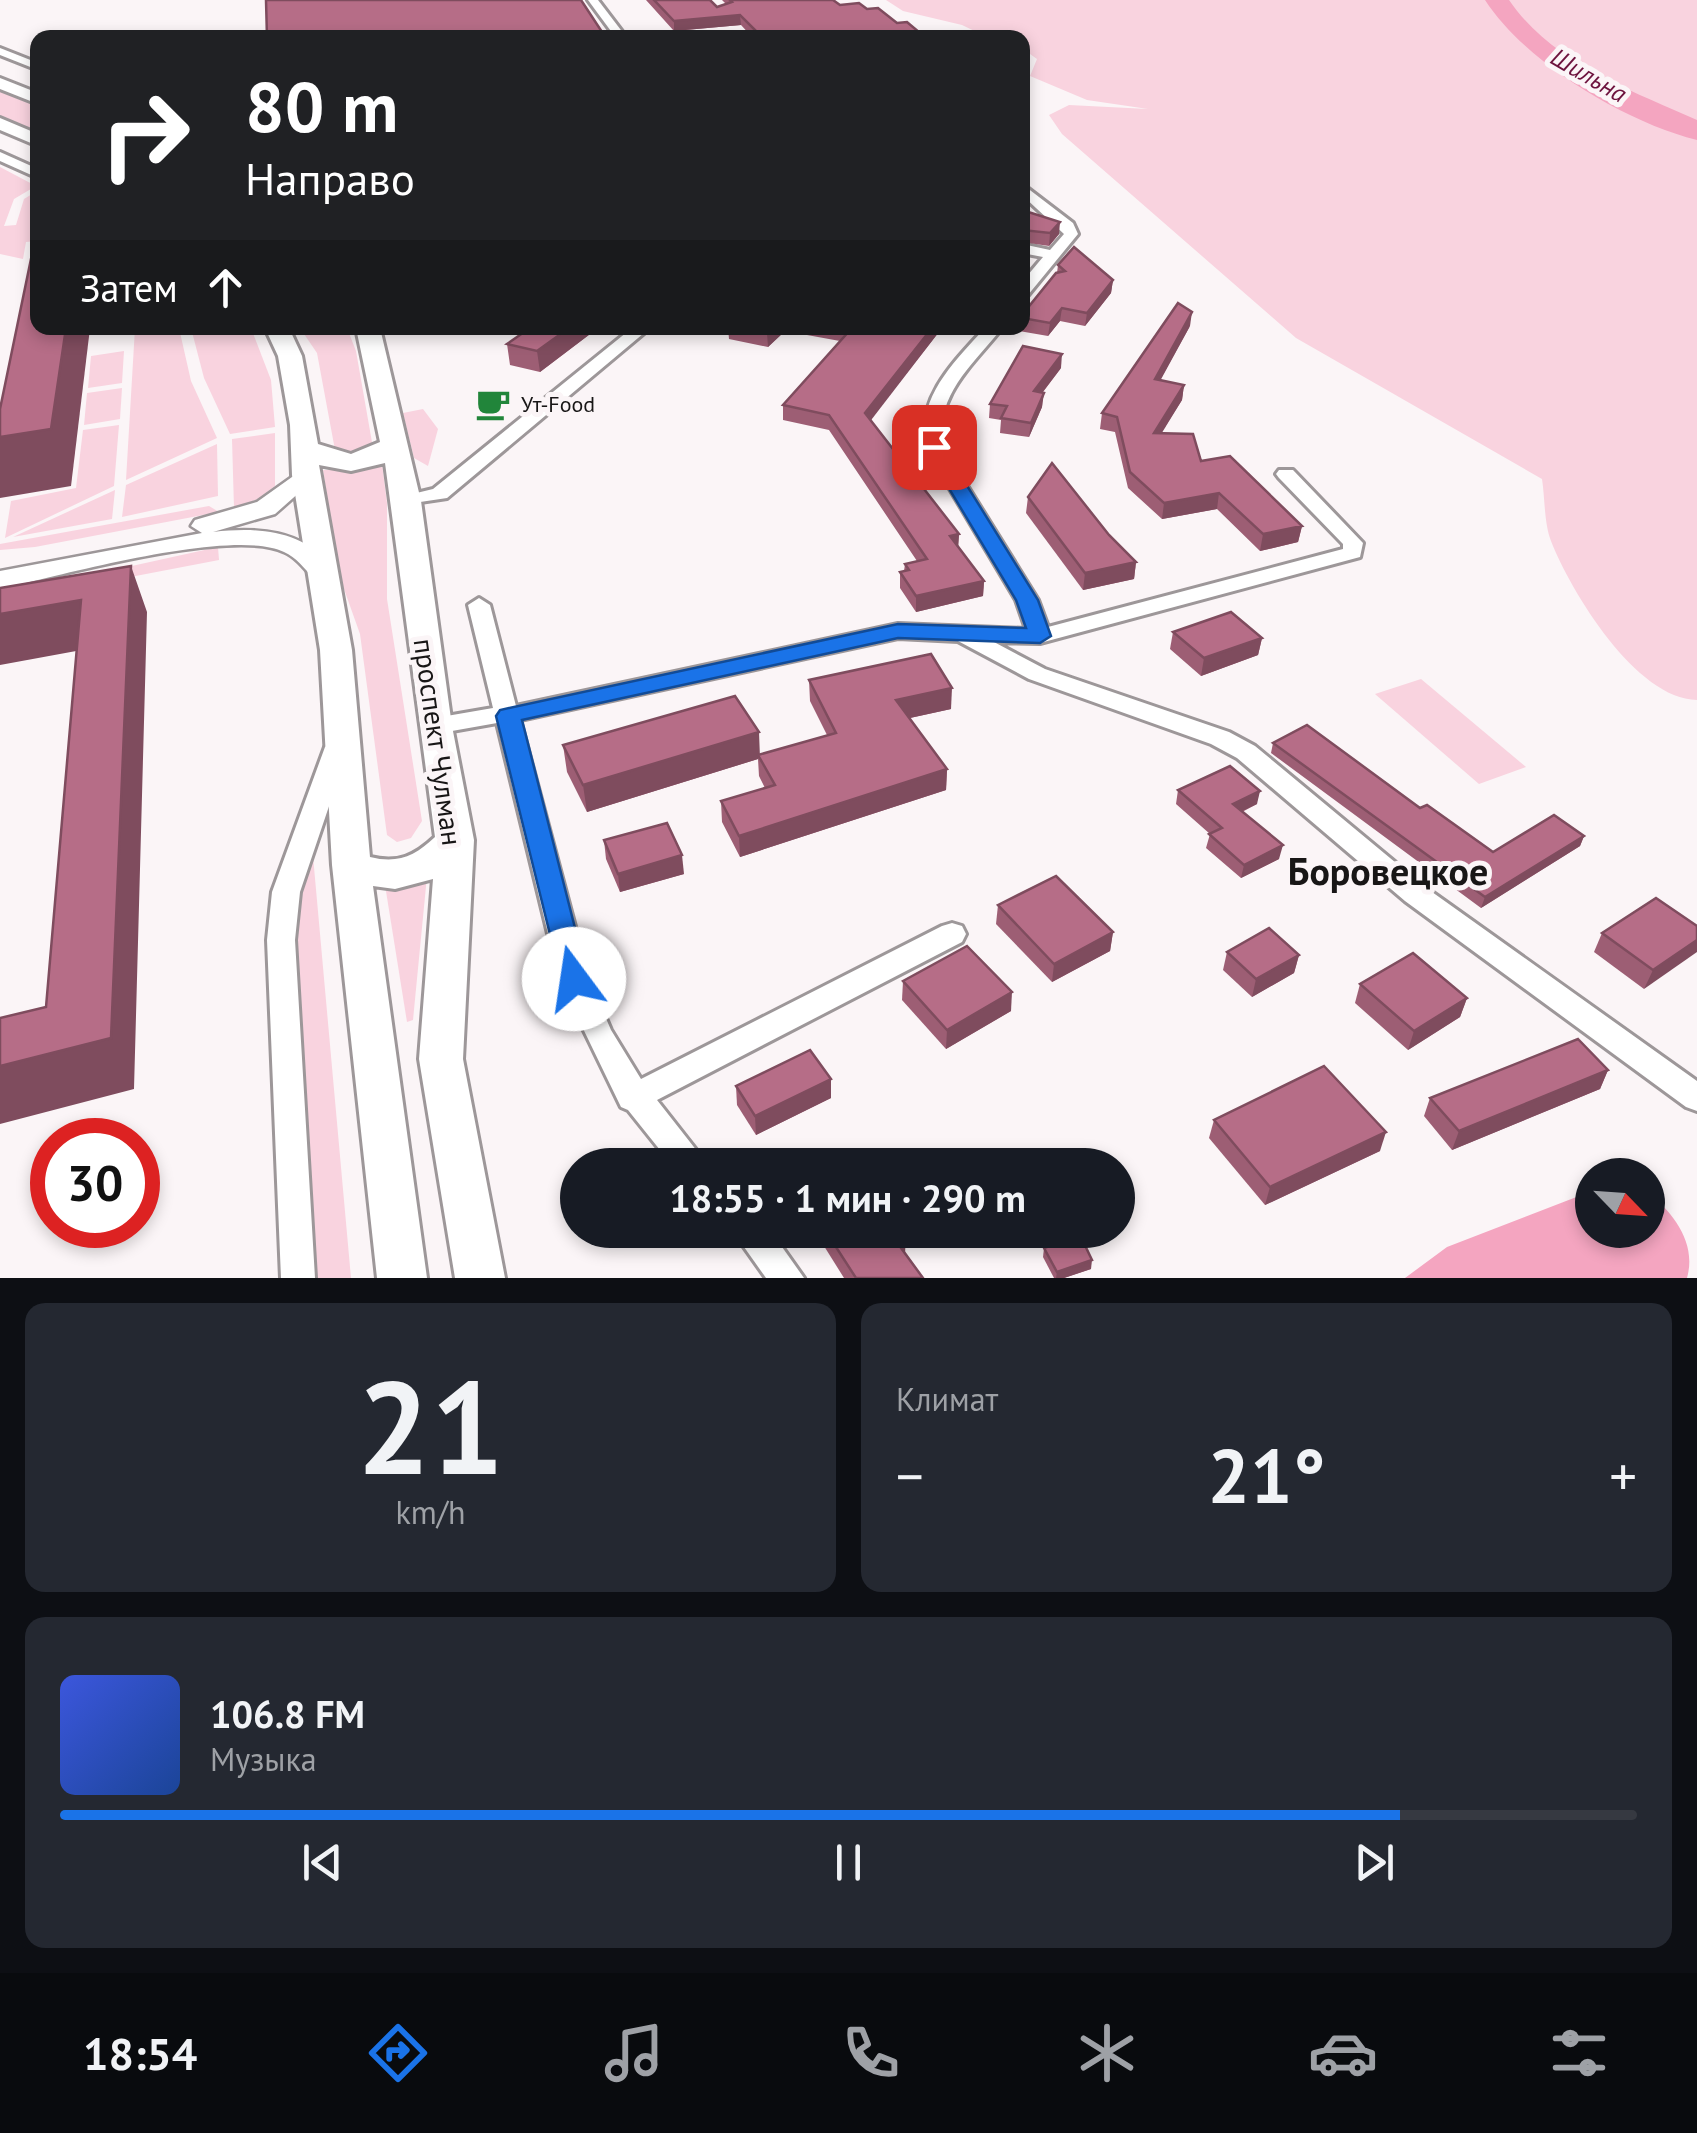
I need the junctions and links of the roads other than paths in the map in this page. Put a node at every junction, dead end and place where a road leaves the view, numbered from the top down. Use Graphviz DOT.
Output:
graph roads {
  1 [pos="593,0"];
  2 [pos="616,30"];
  3 [pos="0,51"];
  4 [pos="30,64"];
  5 [pos="0,83"];
  6 [pos="30,96"];
  7 [pos="0,123"];
  8 [pos="30,137"];
  9 [pos="0,156"];
  10 [pos="30,170"];
  11 [pos="1030,195"];
  12 [pos="1030,250"];
  13 [pos="1052,255"];
  14 [pos="1030,282"];
  15 [pos="280,335"];
  16 [pos="369,335"];
  17 [pos="633,335"];
  18 [pos="988,335"];
  19 [pos="393,445"];
  20 [pos="306,462"];
  21 [pos="1286,474"];
  22 [pos="407,501"];
  23 [pos="225,530"];
  24 [pos="0,563"];
  25 [pos="323,572"];
  26 [pos="0,580"];
  27 [pos="479,605"];
  28 [pos="962,635"];
  29 [pos="1040,636"];
  30 [pos="508,716"];
  31 [pos="435,726"];
  32 [pos="341,734"];
  33 [pos="456,840"];
  34 [pos="351,866"];
  35 [pos="952,934"];
  36 [pos="632,1098"];
  37 [pos="1697,1098"];
  38 [pos="677,1148"];
  39 [pos="763,1248"];
  40 [pos="298,1278"];
  41 [pos="402,1278"];
  42 [pos="480,1278"];
  43 [pos="787,1278"];
  1 -- 2 [label="street"];
  3 -- 4 [label="street"];
  5 -- 6 [label="main road"];
  7 -- 8 [label="main road"];
  9 -- 10 [label="street"];
  11 -- 13 [label="street"];
  12 -- 13 [label="street"];
  13 -- 14 [label="street"];
  15 -- 20 [label="main road"];
  16 -- 19 [label="main road, проспект Чулман"];
  17 -- 22 [label="street"];
  18 -- 29 [label="street"];
  19 -- 20 [label="main road"];
  19 -- 22 [label="main road, проспект Чулман"];
  20 -- 23 [label="street"];
  20 -- 25 [label="main road"];
  21 -- 29 [label="street"];
  22 -- 31 [label="main road, проспект Чулман"];
  23 -- 24 [label="street"];
  23 -- 25 [label="street"];
  23 -- 26 [label="street"];
  25 -- 32 [label="main road"];
  27 -- 30 [label="street"];
  28 -- 29 [label="street"];
  28 -- 30 [label="street"];
  28 -- 37 [label="street"];
  30 -- 31 [label="street"];
  30 -- 36 [label="street"];
  31 -- 33 [label="main road, проспект Чулман"];
  32 -- 34 [label="main road"];
  32 -- 40 [label="street"];
  33 -- 34 [label="main road"];
  33 -- 42 [label="main road, проспект Чулман"];
  34 -- 41 [label="main road"];
  35 -- 36 [label="street"];
  36 -- 38 [label="street"];
  39 -- 43 [label="street"];
}
